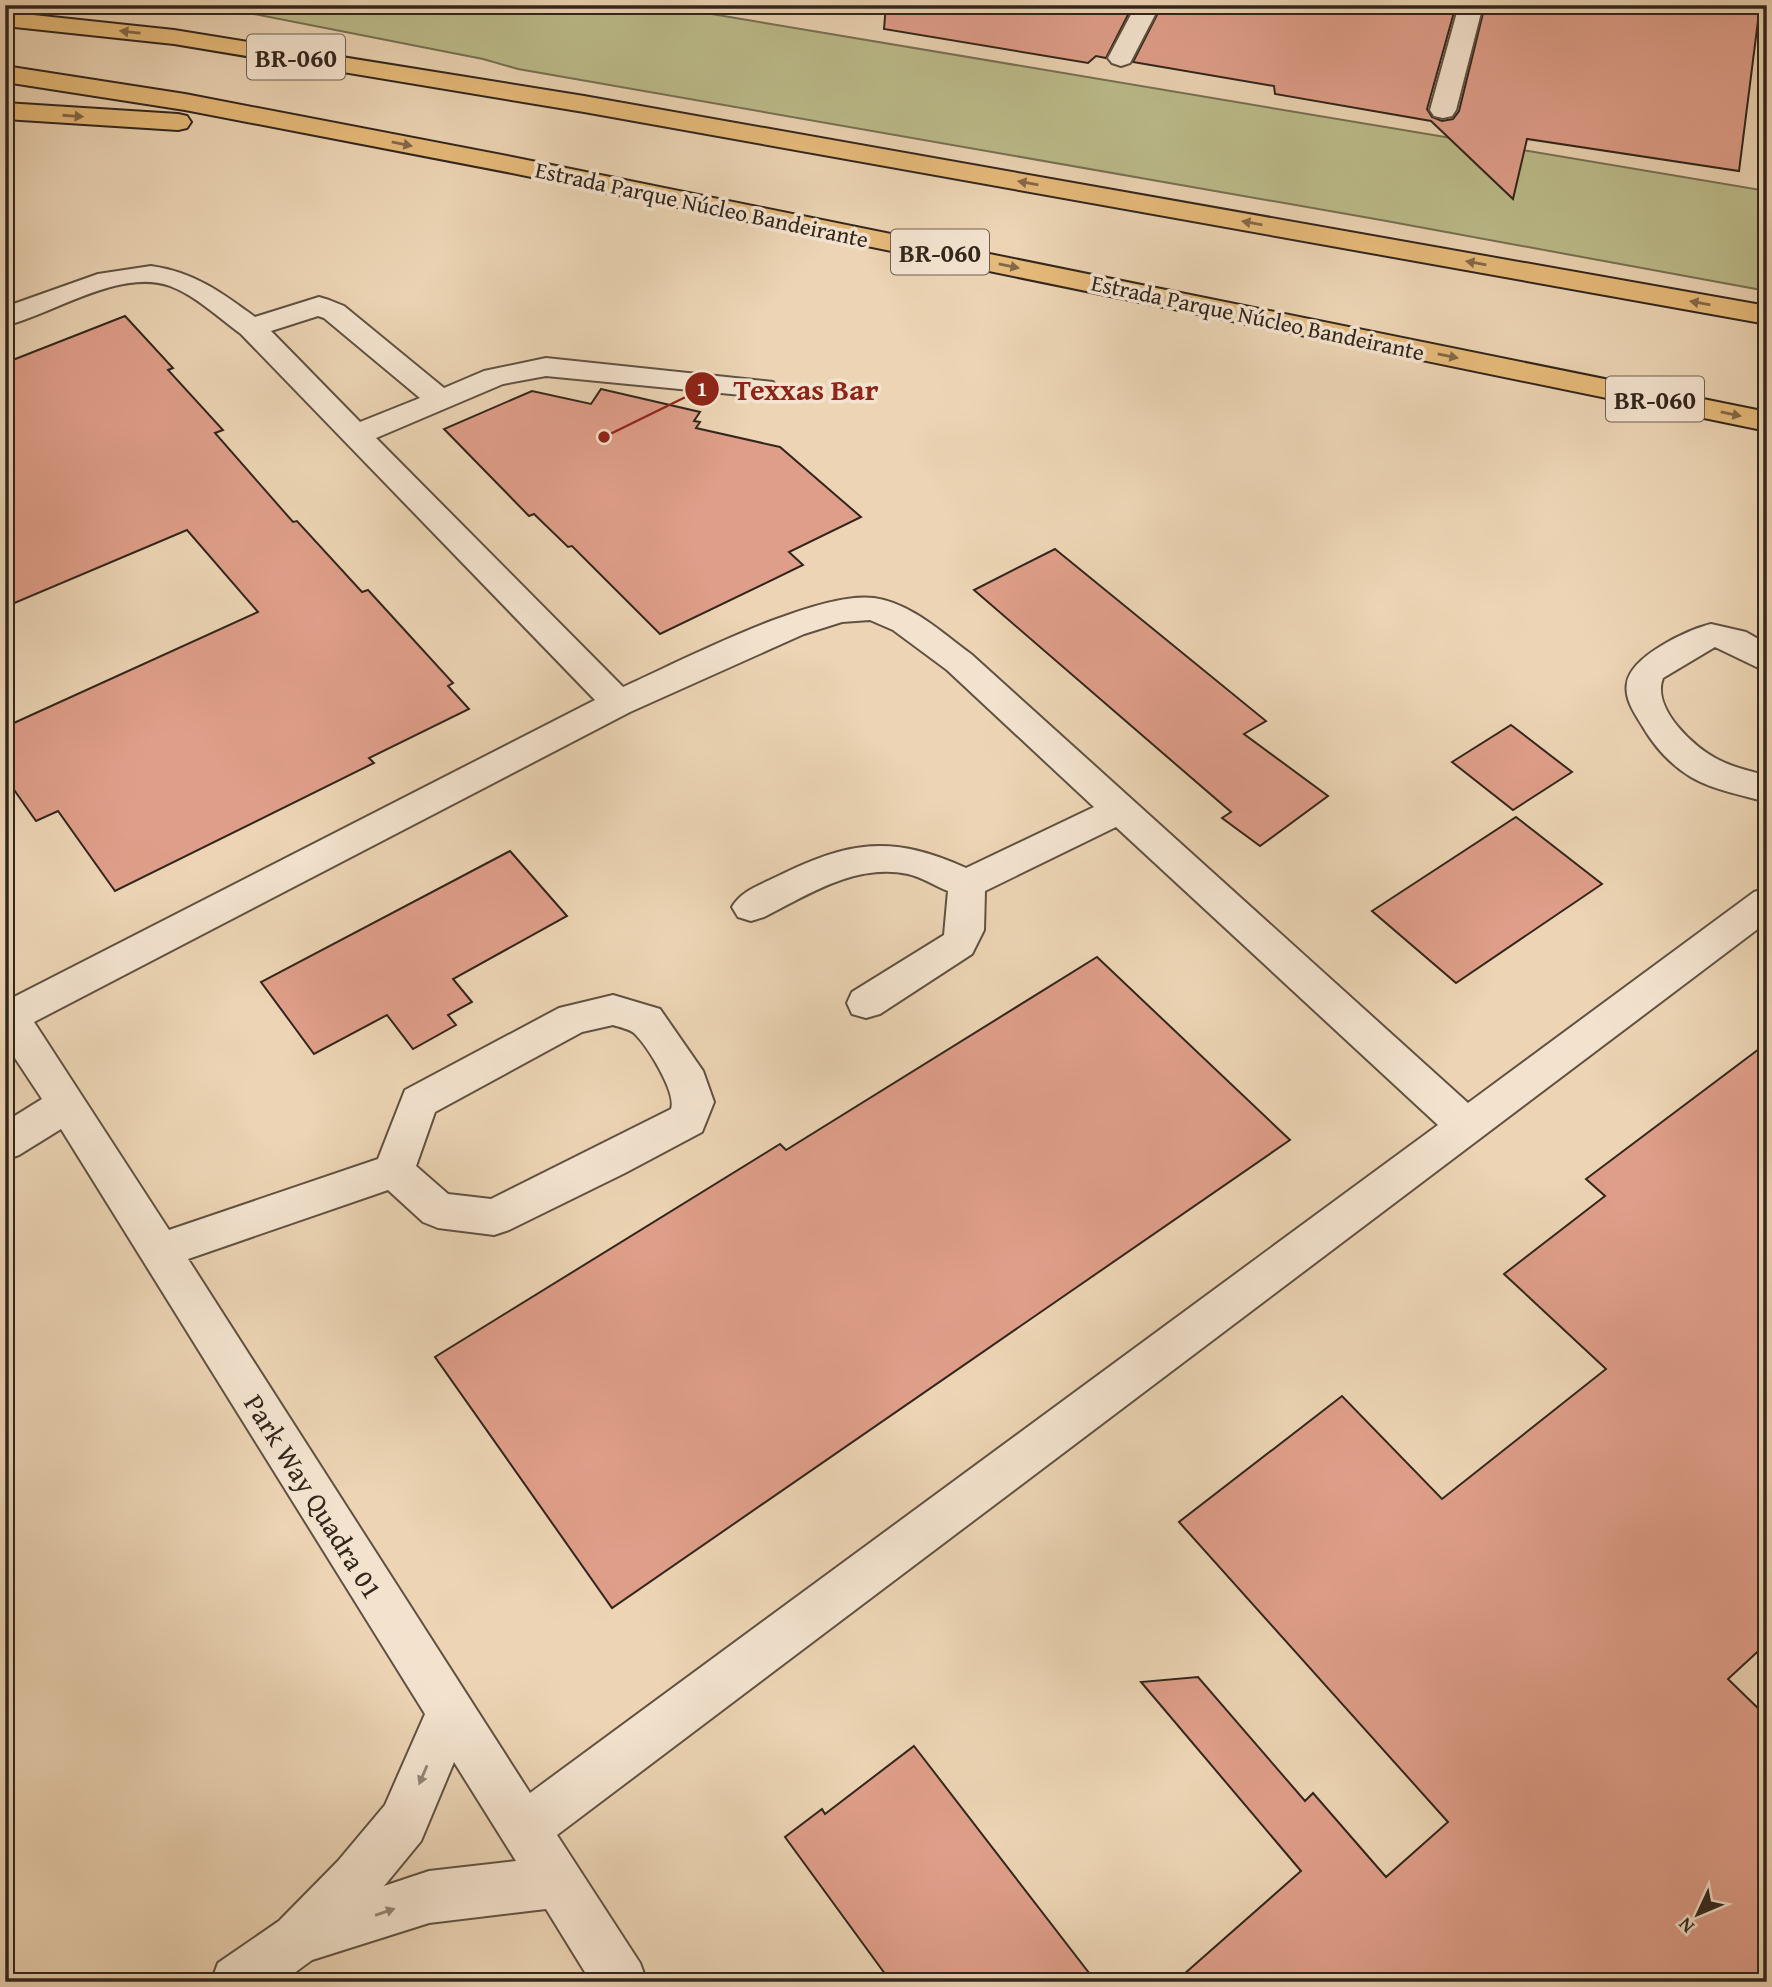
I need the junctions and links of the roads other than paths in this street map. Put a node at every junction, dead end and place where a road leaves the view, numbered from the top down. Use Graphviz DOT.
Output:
graph roads {
  1 [pos="92,5"];
  2 [pos="1148,5"];
  3 [pos="1471,5"];
  4 [pos="5,19"];
  5 [pos="1121,58"];
  6 [pos="5,74"];
  7 [pos="506,92"];
  8 [pos="1443,110"];
  9 [pos="5,111"];
  10 [pos="335,131"];
  11 [pos="1767,315"];
  12 [pos="5,317"];
  13 [pos="251,328"];
  14 [pos="762,388"];
  15 [pos="441,400"];
  16 [pos="1767,422"];
  17 [pos="356,435"];
  18 [pos="1767,660"];
  19 [pos="618,703"];
  20 [pos="1767,789"];
  21 [pos="1121,809"];
  22 [pos="967,884"];
  23 [pos="1767,902"];
  24 [pos="751,907"];
  25 [pos="866,1003"];
  26 [pos="7,1014"];
  27 [pos="68,1104"];
  28 [pos="1467,1127"];
  29 [pos="5,1143"];
  30 [pos="394,1171"];
  31 [pos="160,1251"];
  32 [pos="450,1713"];
  33 [pos="523,1829"];
  34 [pos="558,1882"];
  35 [pos="297,1939"];
  36 [pos="237,1982"];
  37 [pos="621,1982"];
  1 -- 7 [label="highway"];
  2 -- 5 [label="street"];
  3 -- 8 [label="street"];
  7 -- 4 [label="highway, BR-060, one-way"];
  6 -- 10 [label="highway, Estrada Parque Núcleo Bandeirante / BR-060"];
  11 -- 7 [label="highway, BR-060, one-way"];
  9 -- 10 [label="highway, one-way"];
  10 -- 16 [label="highway, Estrada Parque Núcleo Bandeirante / BR-060, one-way"];
  12 -- 13 [label="street"];
  13 -- 15 [label="street"];
  13 -- 17 [label="street"];
  14 -- 15 [label="street"];
  15 -- 17 [label="street"];
  17 -- 19 [label="street"];
  18 -- 20 [label="street"];
  19 -- 21 [label="street"];
  19 -- 26 [label="street"];
  21 -- 22 [label="street"];
  21 -- 28 [label="street"];
  22 -- 24 [label="street"];
  22 -- 25 [label="street"];
  23 -- 28 [label="street"];
  26 -- 27 [label="street, Park Way Quadra 01"];
  27 -- 29 [label="street"];
  27 -- 31 [label="street, Park Way Quadra 01"];
  28 -- 33 [label="street"];
  30 -- 30 [label="street"];
  30 -- 31 [label="street"];
  31 -- 32 [label="street, Park Way Quadra 01"];
  32 -- 33 [label="street, Park Way Quadra 01"];
  32 -- 35 [label="street, one-way"];
  33 -- 34 [label="street, Park Way Quadra 01"];
  35 -- 34 [label="street, one-way"];
  34 -- 37 [label="street, Park Way Quadra 01"];
  35 -- 36 [label="street"];
}
